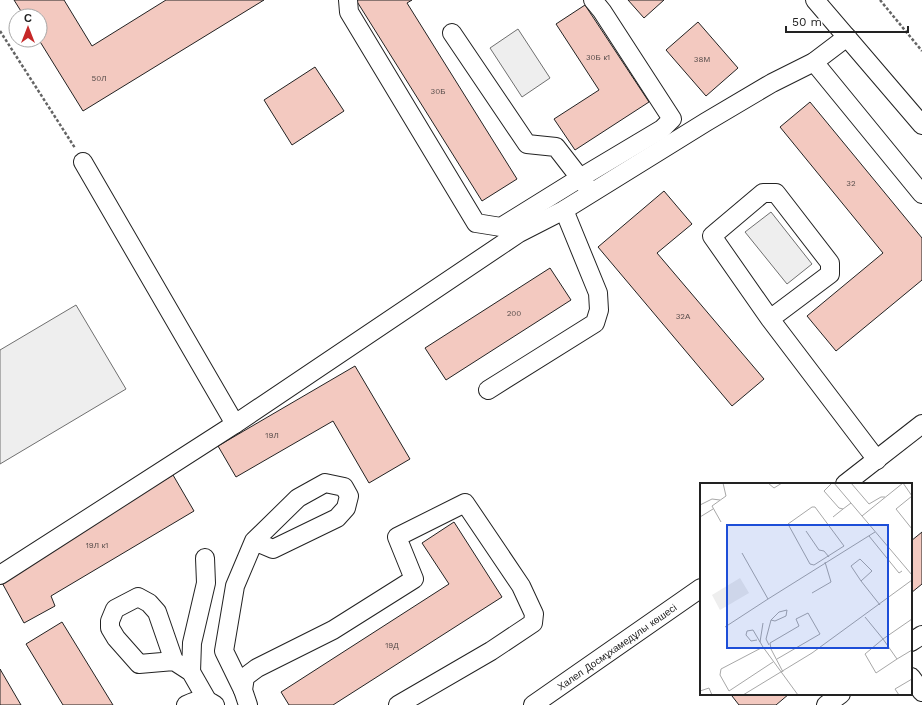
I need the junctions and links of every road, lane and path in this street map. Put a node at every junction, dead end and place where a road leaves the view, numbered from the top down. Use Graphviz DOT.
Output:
graph roads {
  1 [pos="348,0"];
  2 [pos="593,0"];
  3 [pos="815,0"];
  4 [pos="880,0"];
  5 [pos="0,31"];
  6 [pos="452,33"];
  7 [pos="847,37"];
  8 [pos="922,51"];
  9 [pos="814,62"];
  10 [pos="922,125"];
  11 [pos="84,162"];
  12 [pos="580,178"];
  13 [pos="592,193"];
  14 [pos="922,194"];
  15 [pos="564,210"];
  16 [pos="770,319"];
  17 [pos="488,390"];
  18 [pos="234,424"];
  19 [pos="922,424"];
  20 [pos="877,460"];
  21 [pos="846,483"];
  22 [pos="254,541"];
  23 [pos="204,558"];
  24 [pos="0,575"];
  25 [pos="700,589"];
  26 [pos="922,635"];
  27 [pos="912,641"];
  28 [pos="174,660"];
  29 [pos="191,672"];
  30 [pos="912,678"];
  31 [pos="922,692"];
  32 [pos="840,695"];
  33 [pos="245,697"];
  34 [pos="211,702"];
  35 [pos="186,705"];
  36 [pos="398,705"];
  37 [pos="533,705"];
  38 [pos="826,705"];
  1 -- 12 [label="street"];
  2 -- 12 [label="street"];
  3 -- 7 [label="street"];
  4 -- 8 [label="path"];
  5 -- 11 [label="path"];
  6 -- 12 [label="street"];
  7 -- 9 [label="street"];
  7 -- 10 [label="street"];
  9 -- 13 [label="street"];
  9 -- 14 [label="street"];
  11 -- 18 [label="street"];
  12 -- 13 [label="street"];
  13 -- 15 [label="street"];
  15 -- 17 [label="street"];
  15 -- 18 [label="street"];
  16 -- 16 [label="street"];
  16 -- 20 [label="street"];
  18 -- 24 [label="street"];
  19 -- 20 [label="street"];
  20 -- 21 [label="street"];
  22 -- 22 [label="street"];
  22 -- 33 [label="street"];
  23 -- 29 [label="street"];
  25 -- 37 [label="street, Халел Досмұхамедұлы көшесі"];
  26 -- 27 [label="street"];
  28 -- 29 [label="street"];
  29 -- 34 [label="street"];
  30 -- 31 [label="street"];
  32 -- 38 [label="street"];
  33 -- 36 [label="street"];
  34 -- 35 [label="street"];
}
